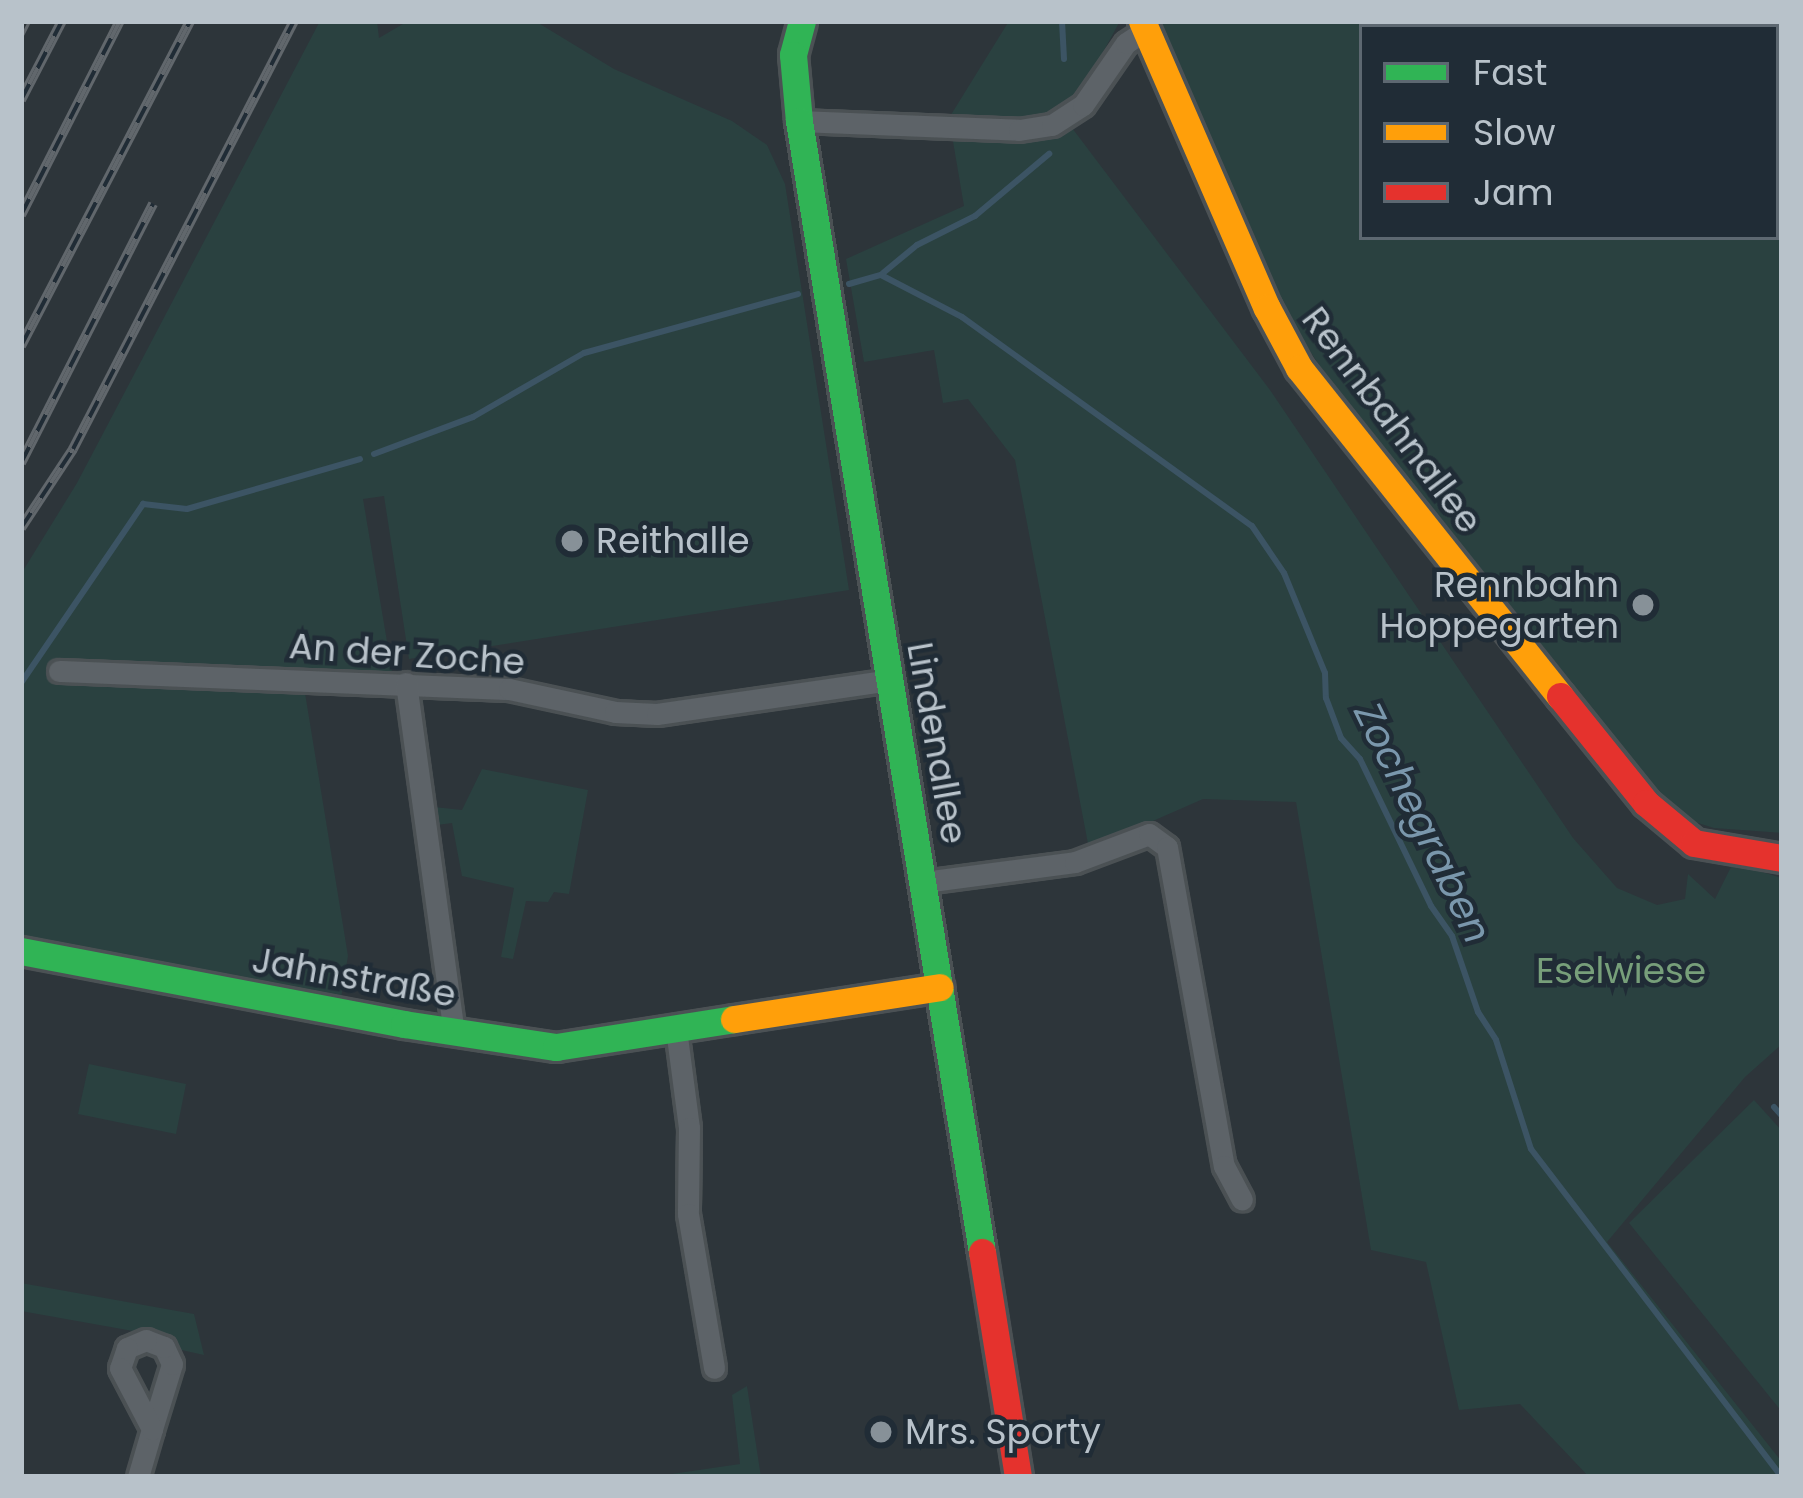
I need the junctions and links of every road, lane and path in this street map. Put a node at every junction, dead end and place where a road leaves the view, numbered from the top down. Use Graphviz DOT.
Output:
graph roads {
  1 [pos="802,21"];
  2 [pos="1144,26"];
  3 [pos="799,122"];
  4 [pos="59,671"];
  5 [pos="890,680"];
  6 [pos="406,683"];
  7 [pos="1782,858"];
  8 [pos="924,882"];
  9 [pos="21,951"];
  10 [pos="940,987"];
  11 [pos="676,1029"];
  12 [pos="454,1032"];
  13 [pos="1243,1200"];
  14 [pos="714,1368"];
  15 [pos="152,1429"];
  16 [pos="138,1477"];
  17 [pos="1018,1477"];
  1 -- 3 [label="street, Lindenallee"];
  2 -- 3 [label="street, Rennbahnallee"];
  2 -- 7 [label="street, Rennbahnallee"];
  3 -- 5 [label="street, Lindenallee"];
  4 -- 6 [label="street, An der Zoche"];
  5 -- 6 [label="street, An der Zoche"];
  5 -- 8 [label="street, Lindenallee"];
  6 -- 12 [label="street"];
  8 -- 10 [label="street, Lindenallee"];
  8 -- 13 [label="street"];
  9 -- 12 [label="street, Jahnstraße"];
  10 -- 11 [label="street, Jahnstraße"];
  10 -- 17 [label="street, Lindenallee"];
  11 -- 12 [label="street, Jahnstraße"];
  11 -- 14 [label="street"];
  15 -- 16 [label="street"];
}
